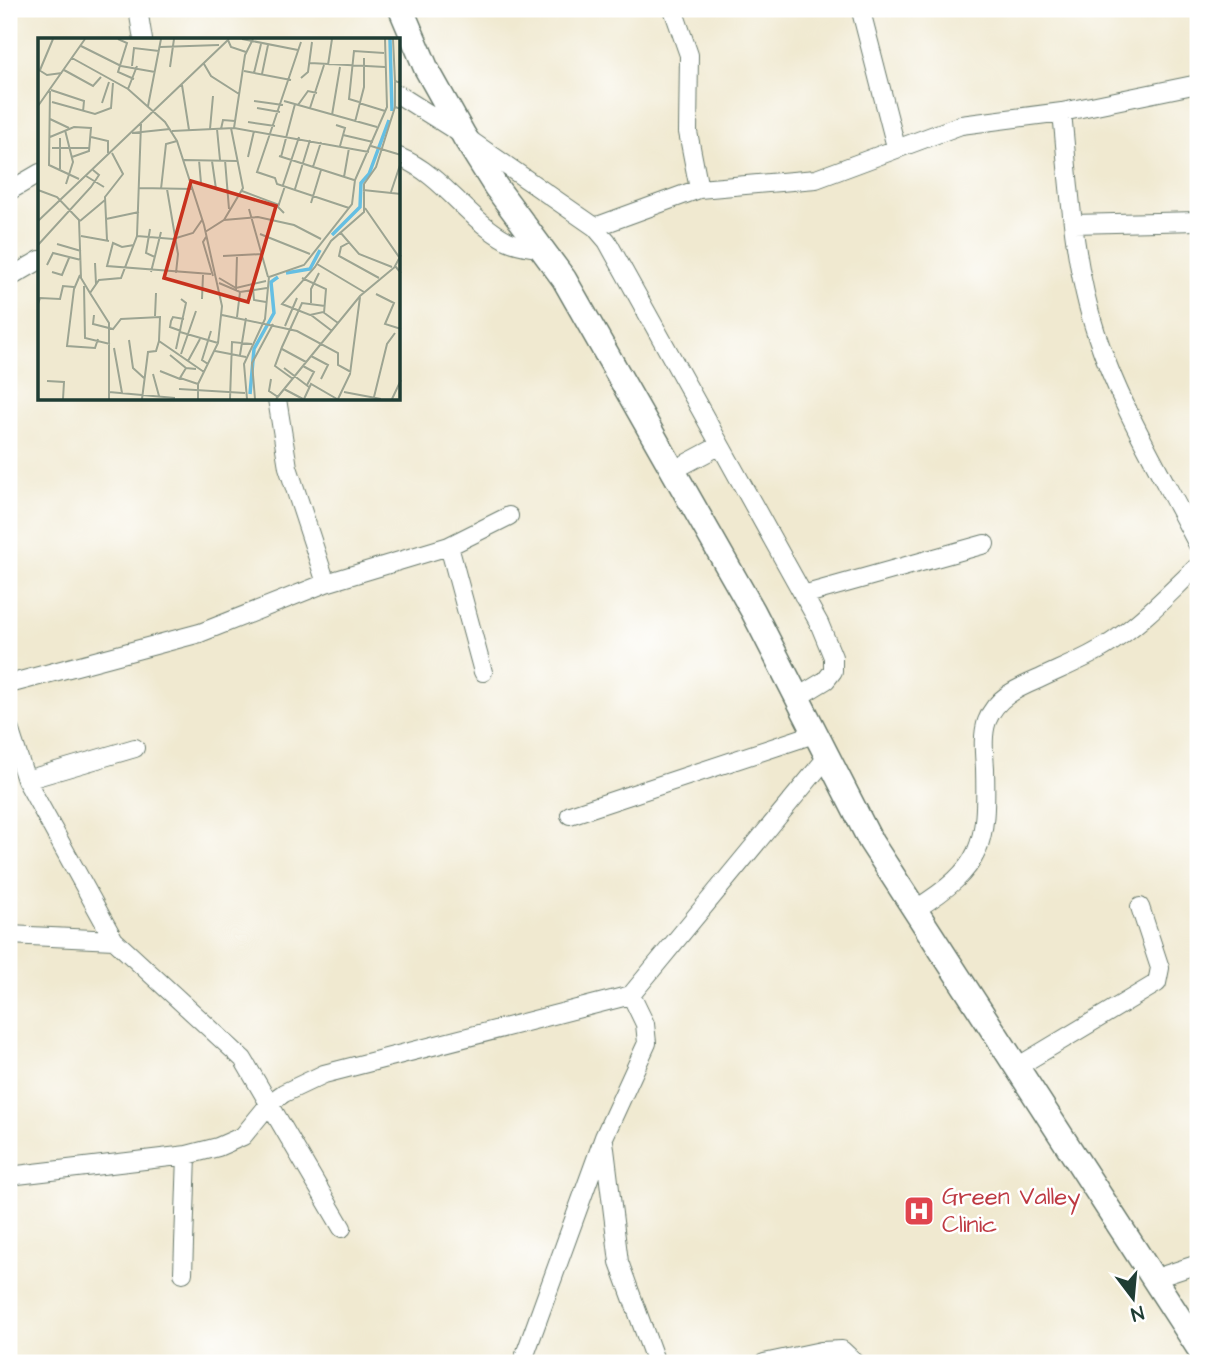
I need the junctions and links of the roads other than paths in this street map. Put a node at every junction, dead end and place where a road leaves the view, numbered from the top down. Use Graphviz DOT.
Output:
graph roads {
  1 [pos="138,9"];
  2 [pos="401,9"];
  3 [pos="673,9"];
  4 [pos="862,15"];
  5 [pos="144,38"];
  6 [pos="1198,84"];
  7 [pos="401,96"];
  8 [pos="1062,112"];
  9 [pos="464,136"];
  10 [pos="896,147"];
  11 [pos="401,159"];
  12 [pos="38,174"];
  13 [pos="699,190"];
  14 [pos="9,191"];
  15 [pos="1198,221"];
  16 [pos="1073,224"];
  17 [pos="595,227"];
  18 [pos="543,250"];
  19 [pos="38,261"];
  20 [pos="9,278"];
  21 [pos="277,401"];
  22 [pos="719,446"];
  23 [pos="677,468"];
  24 [pos="509,516"];
  25 [pos="985,544"];
  26 [pos="1198,545"];
  27 [pos="449,546"];
  28 [pos="1198,566"];
  29 [pos="326,583"];
  30 [pos="803,595"];
  31 [pos="483,672"];
  32 [pos="9,684"];
  33 [pos="802,695"];
  34 [pos="9,728"];
  35 [pos="817,733"];
  36 [pos="135,748"];
  37 [pos="828,756"];
  38 [pos="26,780"];
  39 [pos="570,815"];
  40 [pos="1140,907"];
  41 [pos="916,909"];
  42 [pos="9,935"];
  43 [pos="114,940"];
  44 [pos="631,995"];
  45 [pos="1017,1068"];
  46 [pos="270,1103"];
  47 [pos="604,1138"];
  48 [pos="187,1155"];
  49 [pos="9,1177"];
  50 [pos="342,1228"];
  51 [pos="1198,1264"];
  52 [pos="183,1273"];
  53 [pos="1153,1279"];
  54 [pos="1198,1347"];
  55 [pos="522,1363"];
  56 [pos="656,1363"];
  57 [pos="764,1363"];
  58 [pos="856,1363"];
  1 -- 5 [label="street"];
  2 -- 9 [label="street"];
  3 -- 13 [label="street"];
  4 -- 10 [label="street"];
  6 -- 8 [label="street"];
  7 -- 9 [label="street"];
  8 -- 10 [label="street"];
  8 -- 16 [label="street"];
  9 -- 17 [label="street"];
  9 -- 18 [label="street"];
  10 -- 13 [label="street"];
  11 -- 18 [label="street"];
  12 -- 14 [label="street"];
  13 -- 17 [label="street"];
  15 -- 16 [label="street"];
  16 -- 26 [label="street"];
  17 -- 22 [label="street"];
  18 -- 23 [label="street"];
  19 -- 20 [label="street"];
  21 -- 29 [label="street"];
  22 -- 23 [label="street"];
  22 -- 30 [label="street"];
  23 -- 33 [label="street"];
  24 -- 27 [label="street"];
  25 -- 30 [label="street"];
  27 -- 29 [label="street"];
  27 -- 31 [label="street"];
  28 -- 41 [label="street"];
  29 -- 32 [label="street"];
  30 -- 33 [label="street"];
  33 -- 35 [label="street"];
  34 -- 38 [label="street"];
  35 -- 37 [label="street"];
  35 -- 39 [label="street"];
  36 -- 38 [label="street"];
  37 -- 41 [label="street"];
  37 -- 44 [label="street"];
  38 -- 43 [label="street"];
  40 -- 45 [label="street"];
  41 -- 45 [label="street"];
  42 -- 43 [label="street"];
  43 -- 46 [label="street"];
  44 -- 46 [label="street"];
  44 -- 47 [label="street"];
  45 -- 53 [label="street"];
  46 -- 48 [label="street"];
  46 -- 50 [label="street"];
  47 -- 55 [label="street"];
  47 -- 56 [label="street"];
  48 -- 49 [label="street"];
  48 -- 52 [label="street"];
  51 -- 53 [label="street"];
  53 -- 54 [label="street"];
  57 -- 58 [label="street"];
}
